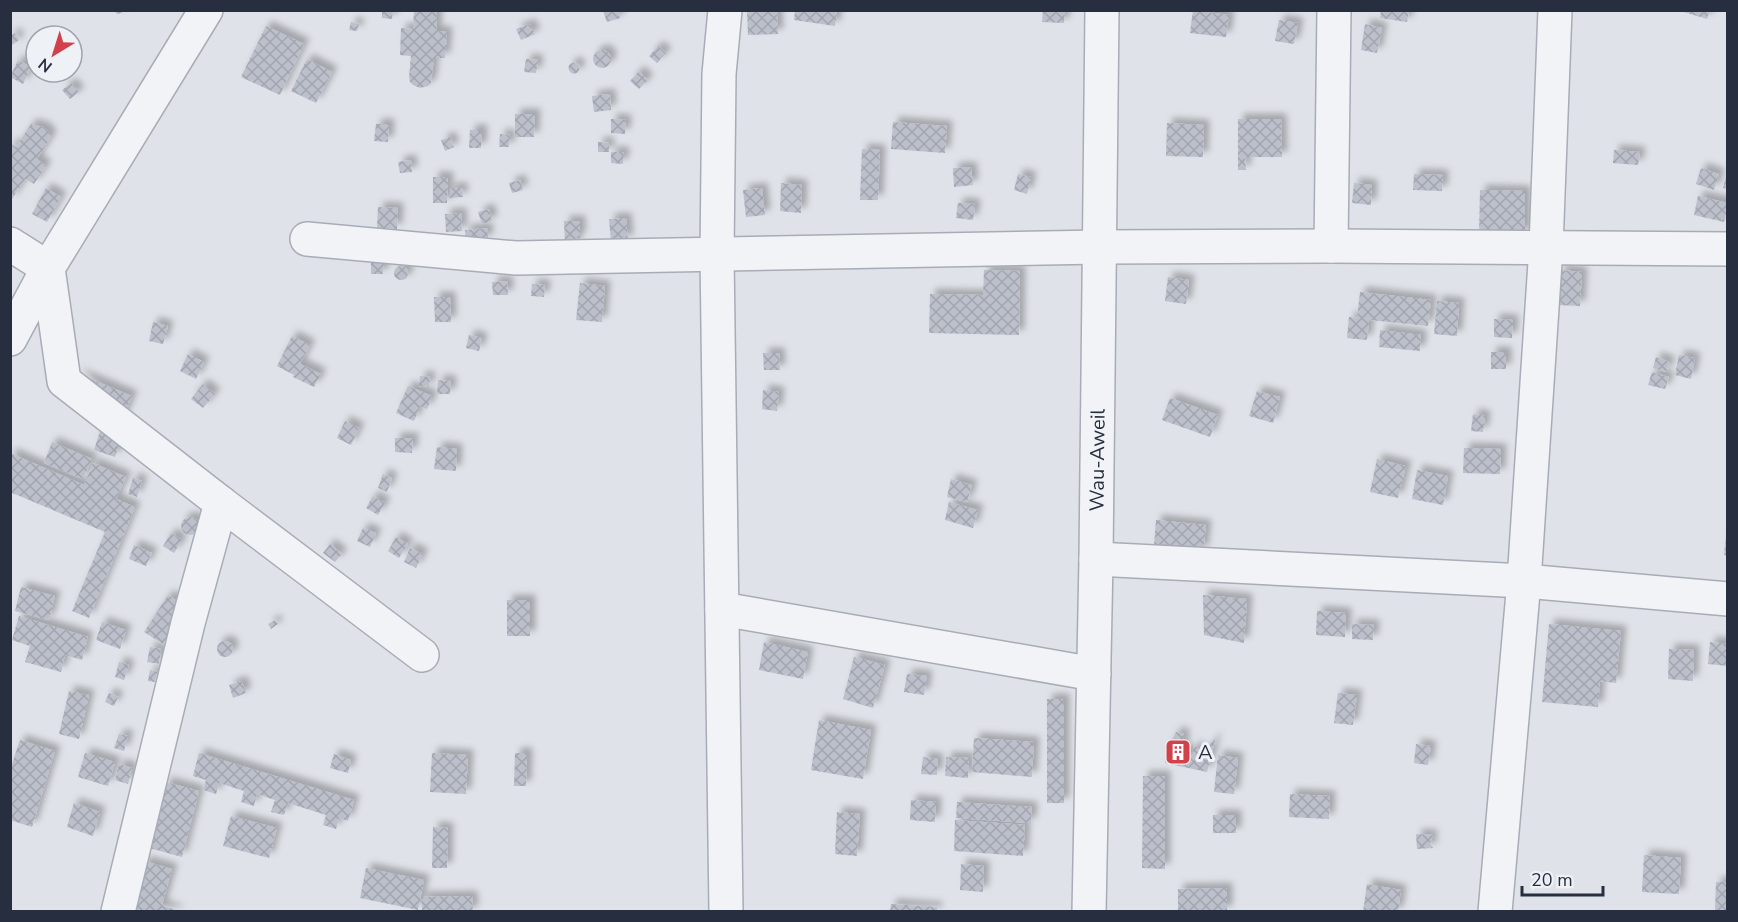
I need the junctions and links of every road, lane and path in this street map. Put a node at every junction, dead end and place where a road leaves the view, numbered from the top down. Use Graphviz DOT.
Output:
graph roads {
  1 [pos="206,10"];
  2 [pos="725,10"];
  3 [pos="1102,10"];
  4 [pos="1334,10"];
  5 [pos="1555,10"];
  6 [pos="307,238"];
  7 [pos="10,244"];
  8 [pos="1331,246"];
  9 [pos="1100,247"];
  10 [pos="1546,248"];
  11 [pos="1728,249"];
  12 [pos="717,255"];
  13 [pos="48,268"];
  14 [pos="10,339"];
  15 [pos="221,503"];
  16 [pos="1096,559"];
  17 [pos="1524,581"];
  18 [pos="1728,599"];
  19 [pos="722,609"];
  20 [pos="422,655"];
  21 [pos="1094,674"];
  22 [pos="118,912"];
  23 [pos="726,912"];
  24 [pos="1089,912"];
  25 [pos="1495,912"];
  1 -- 13 [label="street"];
  2 -- 12 [label="street"];
  3 -- 9 [label="street, Wau-Aweil"];
  4 -- 8 [label="street"];
  5 -- 10 [label="street"];
  6 -- 12 [label="street"];
  7 -- 13 [label="street"];
  8 -- 9 [label="street"];
  8 -- 10 [label="street"];
  9 -- 12 [label="street"];
  9 -- 16 [label="street, Wau-Aweil"];
  10 -- 11 [label="street"];
  10 -- 17 [label="street"];
  12 -- 19 [label="street"];
  13 -- 14 [label="street"];
  13 -- 15 [label="street"];
  15 -- 20 [label="street"];
  15 -- 22 [label="street"];
  16 -- 17 [label="street"];
  16 -- 21 [label="street, Wau-Aweil"];
  17 -- 18 [label="street"];
  17 -- 25 [label="street"];
  19 -- 21 [label="street"];
  19 -- 23 [label="street"];
  21 -- 24 [label="street, Wau-Aweil"];
}
